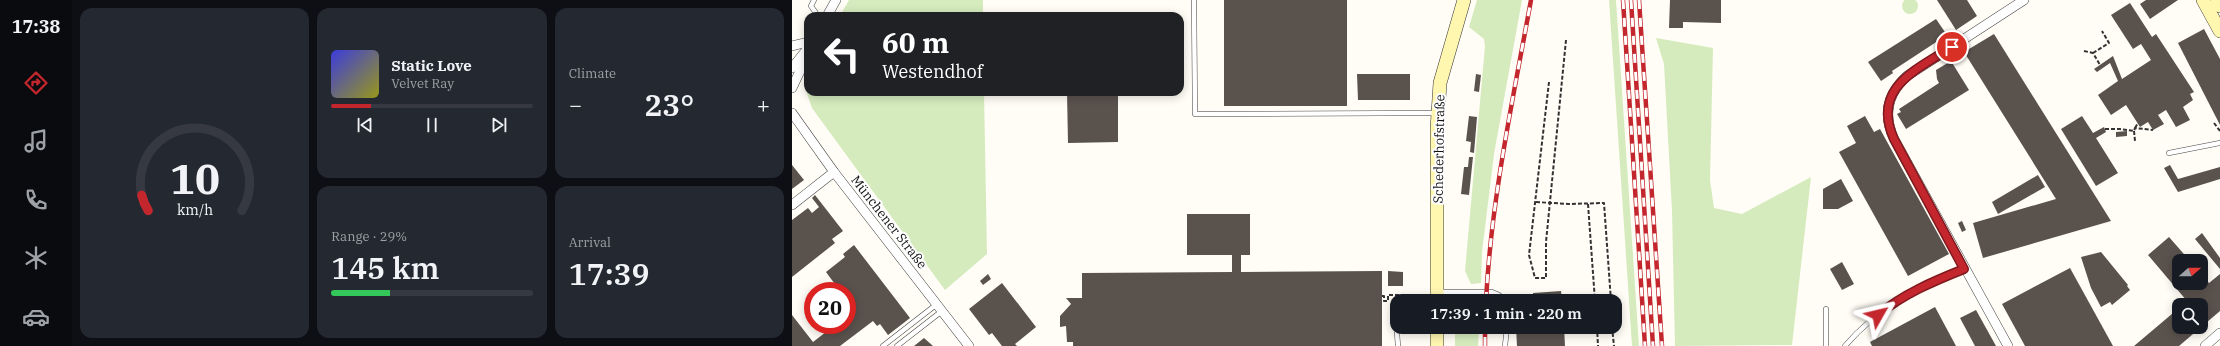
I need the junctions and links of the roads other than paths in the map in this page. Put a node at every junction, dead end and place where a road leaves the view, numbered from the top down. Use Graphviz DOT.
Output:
graph roads {
  1 [pos="814,0"];
  2 [pos="836,0"];
  3 [pos="1194,0"];
  4 [pos="1464,0"];
  5 [pos="2024,0"];
  6 [pos="2203,0"];
  7 [pos="2217,0"];
  8 [pos="2220,6"];
  9 [pos="815,12"];
  10 [pos="829,12"];
  11 [pos="2220,31"];
  12 [pos="804,43"];
  13 [pos="792,46"];
  14 [pos="804,53"];
  15 [pos="804,62"];
  16 [pos="792,68"];
  17 [pos="792,88"];
  18 [pos="792,113"];
  19 [pos="1438,113"];
  20 [pos="2220,143"];
  21 [pos="2169,153"];
  22 [pos="834,172"];
  23 [pos="792,205"];
  24 [pos="1964,269"];
  25 [pos="1437,294"];
  26 [pos="1464,294"];
  27 [pos="1497,294"];
  28 [pos="939,308"];
  29 [pos="1826,309"];
  30 [pos="2220,333"];
  31 [pos="1398,334"];
  32 [pos="1437,334"];
  33 [pos="1506,334"];
  34 [pos="883,346"];
  35 [pos="897,346"];
  36 [pos="969,346"];
  37 [pos="1398,346"];
  38 [pos="1437,346"];
  39 [pos="1505,346"];
  40 [pos="1826,346"];
  41 [pos="1845,346"];
  42 [pos="2008,346"];
  43 [pos="2205,346"];
  1 -- 9 [label="lane"];
  2 -- 10 [label="street"];
  3 -- 19 [label="lane"];
  4 -- 19 [label="street, Schederhofstraße"];
  5 -- 24 [label="street"];
  6 -- 11 [label="street"];
  7 -- 8 [label="street"];
  12 -- 13 [label="street"];
  14 -- 16 [label="street"];
  15 -- 17 [label="street"];
  18 -- 22 [label="street, Münchener Straße"];
  19 -- 25 [label="street, Schederhofstraße"];
  20 -- 21 [label="lane"];
  22 -- 23 [label="street"];
  22 -- 28 [label="street, Münchener Straße"];
  24 -- 41 [label="lane"];
  24 -- 42 [label="street"];
  26 -- 27 [label="lane"];
  28 -- 34 [label="lane"];
  28 -- 35 [label="lane"];
  28 -- 36 [label="street, Münchener Straße"];
  29 -- 40 [label="lane"];
  30 -- 43 [label="street"];
  31 -- 37 [label="lane"];
  32 -- 38 [label="street"];
  33 -- 39 [label="lane"];
}
